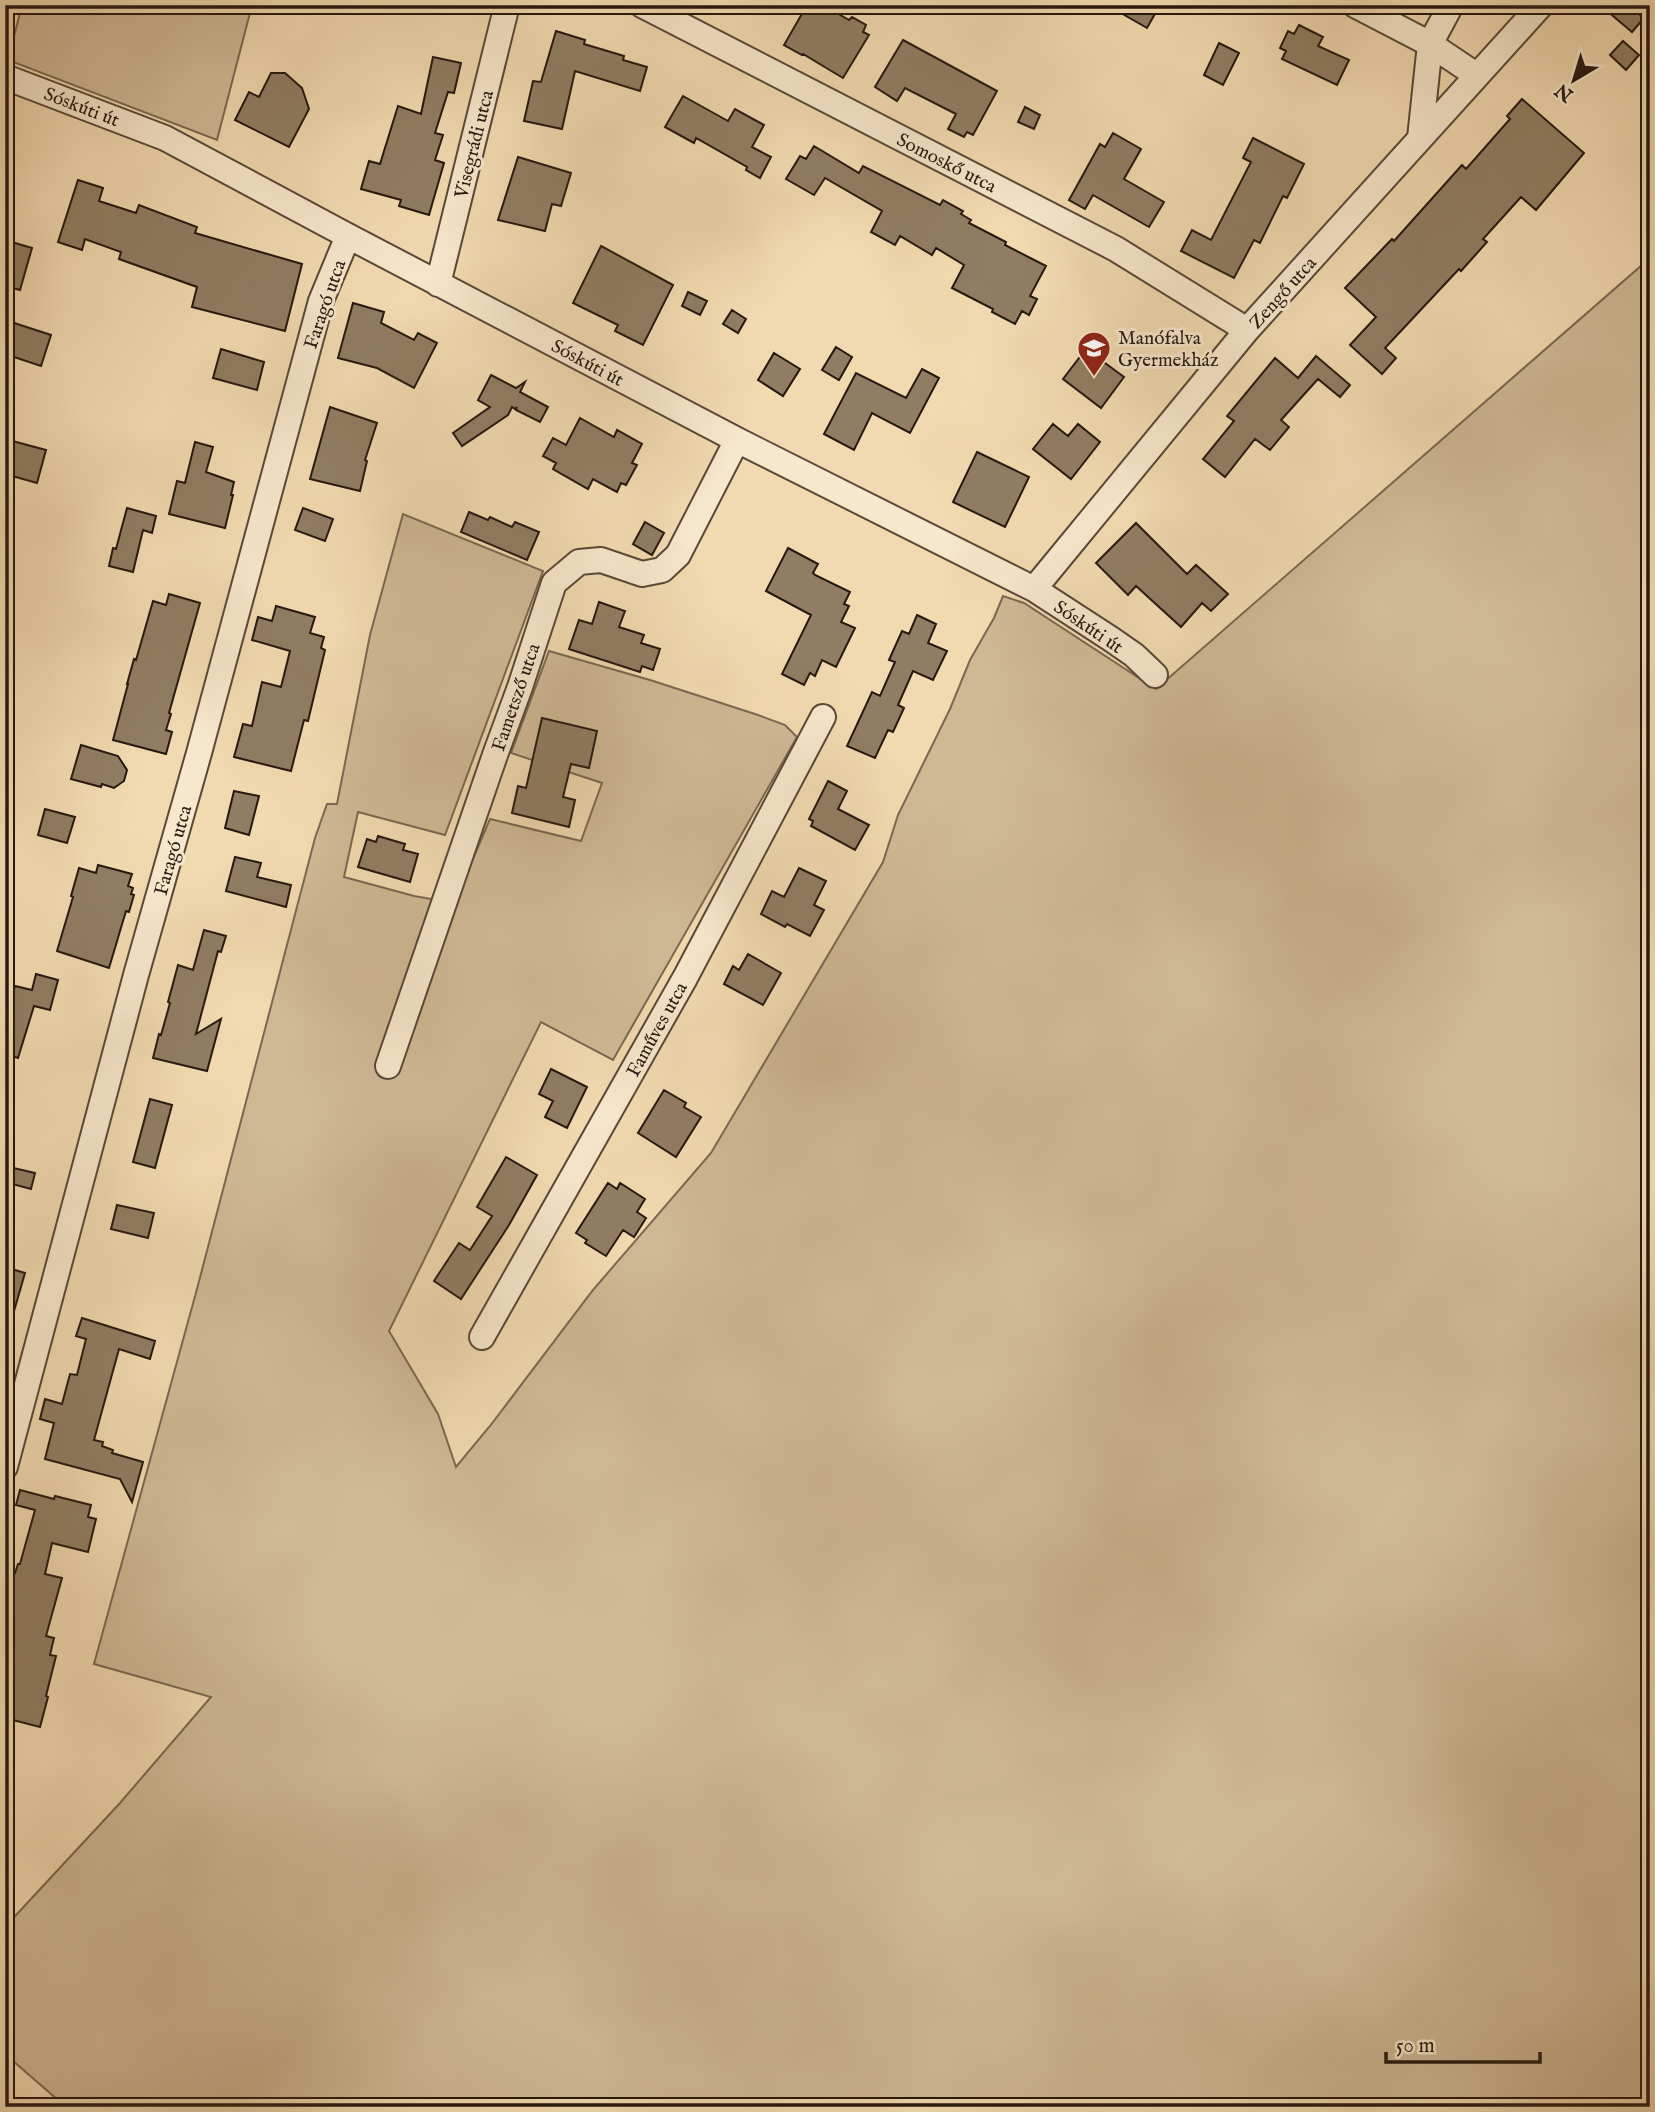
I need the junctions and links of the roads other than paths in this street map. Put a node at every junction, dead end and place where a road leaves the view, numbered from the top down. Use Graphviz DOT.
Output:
graph roads {
  1 [pos="507,5"];
  2 [pos="642,5"];
  3 [pos="1355,5"];
  4 [pos="1451,5"];
  5 [pos="1541,5"];
  6 [pos="1430,44"];
  7 [pos="1476,75"];
  8 [pos="5,77"];
  9 [pos="1420,138"];
  10 [pos="348,236"];
  11 [pos="438,284"];
  12 [pos="1247,330"];
  13 [pos="737,440"];
  14 [pos="1034,589"];
  15 [pos="1155,676"];
  16 [pos="822,717"];
  17 [pos="388,1066"];
  18 [pos="482,1337"];
  19 [pos="5,1467"];
  1 -- 11 [label="street, Visegrádi utca"];
  2 -- 12 [label="street, Somoskő utca"];
  3 -- 6 [label="street"];
  4 -- 6 [label="street"];
  5 -- 7 [label="street, Zengő utca"];
  6 -- 7 [label="street"];
  6 -- 9 [label="street"];
  7 -- 9 [label="street, Zengő utca"];
  8 -- 10 [label="street, Sóskúti út"];
  9 -- 12 [label="street, Zengő utca"];
  10 -- 11 [label="street, Sóskúti út"];
  10 -- 19 [label="street, Faragó utca"];
  11 -- 13 [label="street, Sóskúti út"];
  12 -- 14 [label="street, Zengő utca"];
  13 -- 14 [label="street, Sóskúti út"];
  13 -- 17 [label="street, Fametsző utca"];
  14 -- 15 [label="street, Sóskúti út"];
  16 -- 18 [label="street, Faműves utca"];
}
